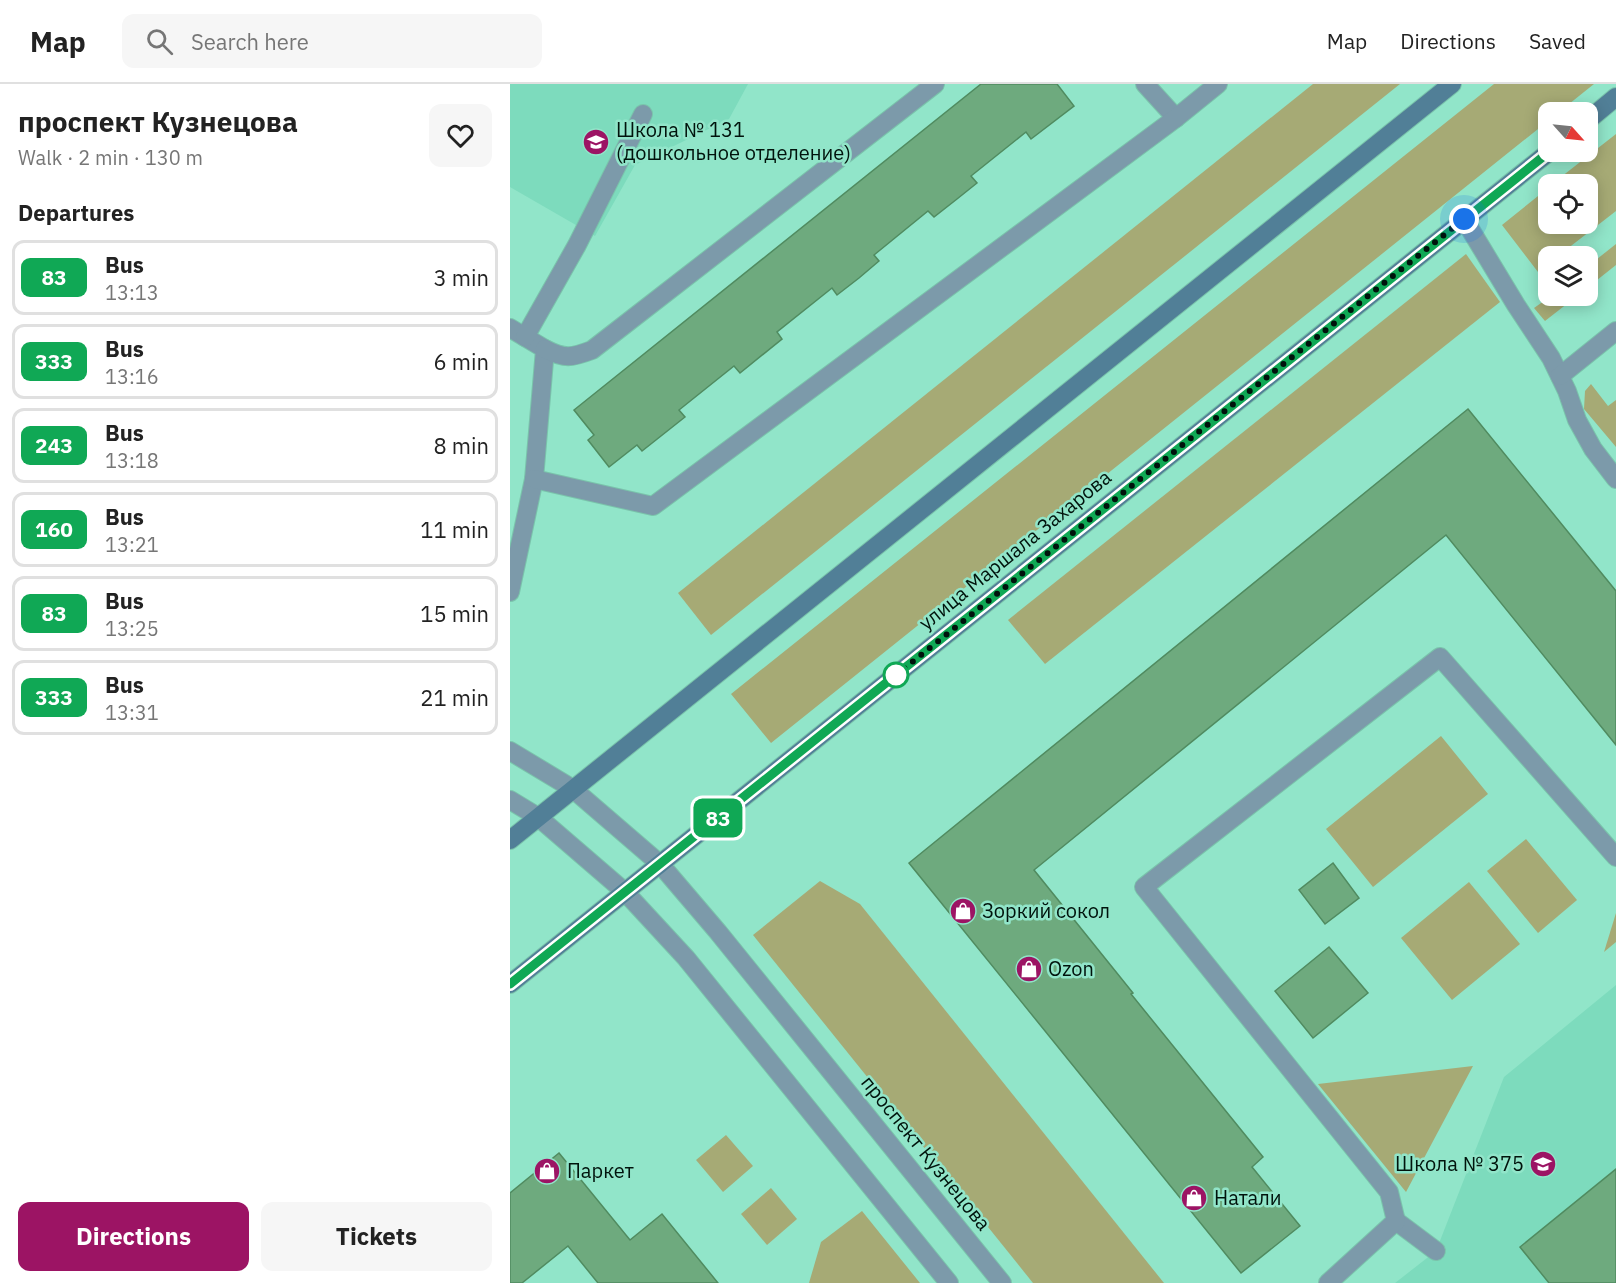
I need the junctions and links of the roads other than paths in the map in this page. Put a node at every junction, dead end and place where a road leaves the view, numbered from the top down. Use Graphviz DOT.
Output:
graph roads {
  1 [pos="935,84"];
  2 [pos="1145,84"];
  3 [pos="1218,84"];
  4 [pos="1452,84"];
  5 [pos="1616,97"];
  6 [pos="1598,112"];
  7 [pos="643,114"];
  8 [pos="1176,118"];
  9 [pos="1538,161"];
  10 [pos="1464,219"];
  11 [pos="1616,331"];
  12 [pos="518,333"];
  13 [pos="545,349"];
  14 [pos="1560,376"];
  15 [pos="534,479"];
  16 [pos="1616,479"];
  17 [pos="510,592"];
  18 [pos="510,751"];
  19 [pos="573,789"];
  20 [pos="510,800"];
  21 [pos="538,817"];
  22 [pos="510,840"];
  23 [pos="1616,857"];
  24 [pos="660,864"];
  25 [pos="625,892"];
  26 [pos="510,984"];
  27 [pos="1396,1221"];
  28 [pos="1436,1251"];
  29 [pos="949,1283"];
  30 [pos="1002,1283"];
  31 [pos="1328,1283"];
  1 -- 13 [label="street"];
  2 -- 8 [label="street"];
  3 -- 8 [label="street"];
  4 -- 19 [label="street"];
  5 -- 6 [label="street"];
  7 -- 12 [label="street"];
  8 -- 15 [label="street"];
  9 -- 10 [label="street, улица Маршала Захарова"];
  10 -- 14 [label="street"];
  10 -- 24 [label="street, улица Маршала Захарова"];
  11 -- 14 [label="street"];
  12 -- 13 [label="street"];
  13 -- 15 [label="street"];
  14 -- 16 [label="street"];
  15 -- 17 [label="street"];
  18 -- 19 [label="street, проспект Кузнецова"];
  19 -- 21 [label="street"];
  19 -- 24 [label="street, проспект Кузнецова"];
  20 -- 21 [label="street"];
  21 -- 22 [label="street"];
  21 -- 25 [label="street"];
  23 -- 27 [label="street"];
  24 -- 25 [label="street, улица Маршала Захарова"];
  24 -- 30 [label="street, проспект Кузнецова"];
  25 -- 26 [label="street, улица Маршала Захарова"];
  25 -- 29 [label="street"];
  27 -- 28 [label="street"];
  27 -- 31 [label="street"];
}
